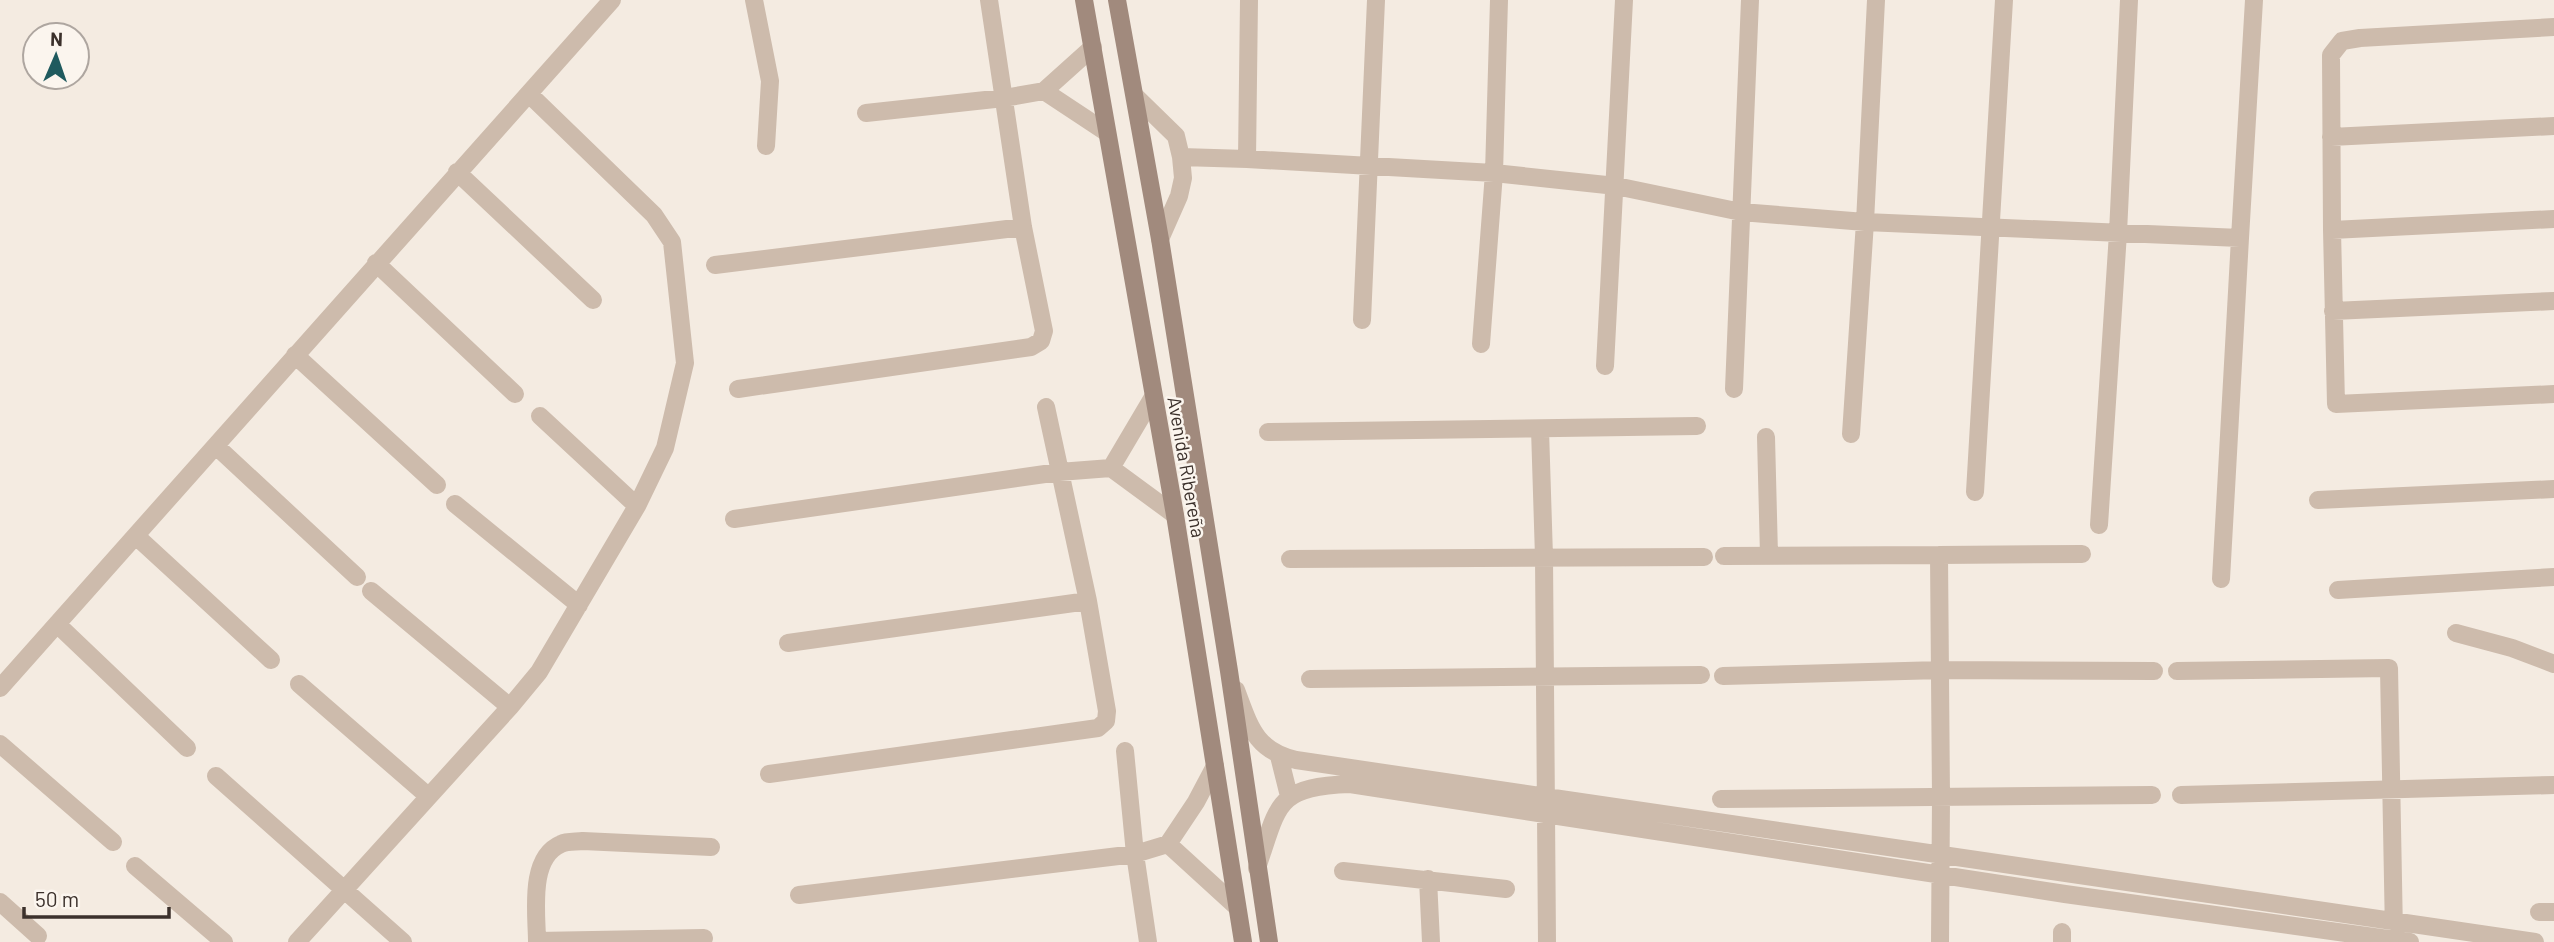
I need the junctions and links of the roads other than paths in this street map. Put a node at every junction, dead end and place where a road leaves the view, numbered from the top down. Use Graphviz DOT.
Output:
graph roads {
  1 [pos="612,0"];
  2 [pos="754,0"];
  3 [pos="989,0"];
  4 [pos="1084,0"];
  5 [pos="1117,0"];
  6 [pos="1249,0"];
  7 [pos="1376,0"];
  8 [pos="1499,0"];
  9 [pos="1624,0"];
  10 [pos="1750,0"];
  11 [pos="1876,0"];
  12 [pos="2004,0"];
  13 [pos="2129,0"];
  14 [pos="2254,0"];
  15 [pos="2554,27"];
  16 [pos="1093,47"];
  17 [pos="1044,91"];
  18 [pos="529,94"];
  19 [pos="1135,96"];
  20 [pos="1004,98"];
  21 [pos="866,113"];
  22 [pos="2554,126"];
  23 [pos="1106,132"];
  24 [pos="2331,137"];
  25 [pos="766,146"];
  26 [pos="1181,157"];
  27 [pos="1247,159"];
  28 [pos="1370,164"];
  29 [pos="457,172"];
  30 [pos="1494,173"];
  31 [pos="1616,186"];
  32 [pos="1741,212"];
  33 [pos="2554,219"];
  34 [pos="1865,222"];
  35 [pos="1992,226"];
  36 [pos="1023,227"];
  37 [pos="2332,230"];
  38 [pos="2118,233"];
  39 [pos="2240,238"];
  40 [pos="1160,239"];
  41 [pos="376,263"];
  42 [pos="715,265"];
  43 [pos="593,300"];
  44 [pos="2554,300"];
  45 [pos="2333,311"];
  46 [pos="1362,320"];
  47 [pos="1481,344"];
  48 [pos="295,355"];
  49 [pos="1605,366"];
  50 [pos="738,388"];
  51 [pos="1734,390"];
  52 [pos="515,394"];
  53 [pos="2554,394"];
  54 [pos="1153,397"];
  55 [pos="1046,407"];
  56 [pos="540,416"];
  57 [pos="1696,425"];
  58 [pos="1539,429"];
  59 [pos="1268,432"];
  60 [pos="1851,435"];
  61 [pos="1766,437"];
  62 [pos="216,446"];
  63 [pos="1111,468"];
  64 [pos="1059,472"];
  65 [pos="437,485"];
  66 [pos="2554,489"];
  67 [pos="1975,492"];
  68 [pos="2318,500"];
  69 [pos="455,504"];
  70 [pos="637,506"];
  71 [pos="1175,515"];
  72 [pos="734,519"];
  73 [pos="2099,524"];
  74 [pos="136,536"];
  75 [pos="2082,554"];
  76 [pos="1769,555"];
  77 [pos="1939,555"];
  78 [pos="1724,556"];
  79 [pos="1544,557"];
  80 [pos="1704,557"];
  81 [pos="1290,559"];
  82 [pos="357,577"];
  83 [pos="2554,577"];
  84 [pos="2221,579"];
  85 [pos="2339,590"];
  86 [pos="371,591"];
  87 [pos="1088,601"];
  88 [pos="579,605"];
  89 [pos="57,624"];
  90 [pos="2456,634"];
  91 [pos="788,643"];
  92 [pos="271,660"];
  93 [pos="2554,664"];
  94 [pos="1941,670"];
  95 [pos="1229,671"];
  96 [pos="2154,671"];
  97 [pos="2177,671"];
  98 [pos="1701,675"];
  99 [pos="1724,676"];
  100 [pos="1544,678"];
  101 [pos="1310,679"];
  102 [pos="299,684"];
  103 [pos="0,688"];
  104 [pos="510,707"];
  105 [pos="0,744"];
  106 [pos="187,748"];
  107 [pos="1125,751"];
  108 [pos="1279,756"];
  109 [pos="1215,766"];
  110 [pos="769,774"];
  111 [pos="216,776"];
  112 [pos="2554,785"];
  113 [pos="2392,789"];
  114 [pos="2152,795"];
  115 [pos="2181,795"];
  116 [pos="428,796"];
  117 [pos="1289,796"];
  118 [pos="1547,797"];
  119 [pos="1941,798"];
  120 [pos="1721,799"];
  121 [pos="1548,816"];
  122 [pos="113,842"];
  123 [pos="1168,844"];
  124 [pos="711,847"];
  125 [pos="1135,854"];
  126 [pos="1940,856"];
  127 [pos="135,866"];
  128 [pos="1257,868"];
  129 [pos="1343,871"];
  130 [pos="1940,875"];
  131 [pos="1429,879"];
  132 [pos="344,889"];
  133 [pos="1506,889"];
  134 [pos="799,895"];
  135 [pos="0,902"];
  136 [pos="1237,907"];
  137 [pos="38,936"];
  138 [pos="2398,936"];
  139 [pos="704,938"];
  140 [pos="224,942"];
  141 [pos="297,942"];
  142 [pos="403,942"];
  143 [pos="537,942"];
  144 [pos="1148,942"];
  145 [pos="1243,942"];
  146 [pos="1269,942"];
  147 [pos="1431,942"];
  148 [pos="1547,942"];
  149 [pos="1940,942"];
  150 [pos="2535,942"];
  1 -- 18 [label="street"];
  2 -- 25 [label="street"];
  3 -- 20 [label="street"];
  4 -- 16 [label="street, Avenida Ribereña"];
  5 -- 19 [label="street, Avenida Ribereña"];
  6 -- 27 [label="street"];
  7 -- 28 [label="street"];
  8 -- 30 [label="street"];
  9 -- 31 [label="street"];
  10 -- 32 [label="street"];
  11 -- 34 [label="street"];
  12 -- 35 [label="street"];
  13 -- 38 [label="street"];
  14 -- 39 [label="street"];
  15 -- 24 [label="street"];
  16 -- 17 [label="street"];
  16 -- 23 [label="street, Avenida Ribereña"];
  17 -- 20 [label="street"];
  17 -- 23 [label="street"];
  18 -- 29 [label="street"];
  18 -- 70 [label="street"];
  19 -- 26 [label="street"];
  19 -- 40 [label="street, Avenida Ribereña"];
  20 -- 21 [label="street"];
  20 -- 36 [label="street"];
  22 -- 24 [label="street"];
  23 -- 54 [label="street, Avenida Ribereña"];
  24 -- 37 [label="street"];
  26 -- 27 [label="street"];
  26 -- 40 [label="street"];
  27 -- 28 [label="street"];
  28 -- 30 [label="street"];
  28 -- 46 [label="street"];
  29 -- 41 [label="street"];
  29 -- 43 [label="street"];
  30 -- 31 [label="street"];
  30 -- 47 [label="street"];
  31 -- 32 [label="street"];
  31 -- 49 [label="street"];
  32 -- 34 [label="street"];
  32 -- 51 [label="street"];
  33 -- 37 [label="street"];
  34 -- 35 [label="street"];
  34 -- 60 [label="street"];
  35 -- 38 [label="street"];
  35 -- 67 [label="street"];
  36 -- 42 [label="street"];
  36 -- 50 [label="street"];
  37 -- 45 [label="street"];
  38 -- 39 [label="street"];
  38 -- 73 [label="street"];
  39 -- 84 [label="street"];
  40 -- 95 [label="street, Avenida Ribereña"];
  41 -- 48 [label="street"];
  41 -- 52 [label="street"];
  44 -- 45 [label="street"];
  45 -- 53 [label="street"];
  48 -- 62 [label="street"];
  48 -- 65 [label="street"];
  54 -- 63 [label="street"];
  54 -- 71 [label="street, Avenida Ribereña"];
  55 -- 64 [label="street"];
  56 -- 70 [label="street"];
  57 -- 58 [label="street"];
  58 -- 59 [label="street"];
  58 -- 79 [label="street"];
  61 -- 76 [label="street"];
  62 -- 74 [label="street"];
  62 -- 82 [label="street"];
  63 -- 64 [label="street"];
  63 -- 71 [label="street"];
  64 -- 72 [label="street"];
  64 -- 87 [label="street"];
  66 -- 68 [label="street"];
  69 -- 88 [label="street"];
  70 -- 88 [label="street"];
  71 -- 109 [label="street, Avenida Ribereña"];
  74 -- 89 [label="street"];
  74 -- 92 [label="street"];
  75 -- 77 [label="street"];
  76 -- 77 [label="street"];
  76 -- 78 [label="street"];
  77 -- 94 [label="street"];
  79 -- 80 [label="street"];
  79 -- 81 [label="street"];
  79 -- 100 [label="street"];
  83 -- 85 [label="street"];
  86 -- 104 [label="street"];
  87 -- 91 [label="street"];
  87 -- 110 [label="street"];
  88 -- 104 [label="street"];
  89 -- 103 [label="street"];
  89 -- 106 [label="street"];
  90 -- 93 [label="street"];
  94 -- 96 [label="street"];
  94 -- 99 [label="street"];
  94 -- 119 [label="street"];
  95 -- 108 [label="street"];
  95 -- 128 [label="street, Avenida Ribereña"];
  97 -- 113 [label="street"];
  98 -- 100 [label="street"];
  100 -- 101 [label="street"];
  100 -- 118 [label="street"];
  102 -- 116 [label="street"];
  104 -- 116 [label="street"];
  105 -- 122 [label="street"];
  107 -- 125 [label="street"];
  108 -- 117 [label="street"];
  108 -- 118 [label="street"];
  109 -- 123 [label="street"];
  109 -- 136 [label="street, Avenida Ribereña"];
  111 -- 132 [label="street"];
  112 -- 113 [label="street"];
  113 -- 115 [label="street"];
  113 -- 138 [label="street"];
  114 -- 119 [label="street"];
  116 -- 132 [label="street"];
  117 -- 121 [label="street"];
  117 -- 128 [label="street"];
  118 -- 121 [label="street"];
  118 -- 126 [label="street"];
  119 -- 120 [label="street"];
  119 -- 126 [label="street"];
  121 -- 130 [label="street"];
  121 -- 148 [label="street"];
  123 -- 125 [label="street"];
  123 -- 136 [label="street"];
  124 -- 143 [label="street"];
  125 -- 134 [label="street"];
  125 -- 144 [label="street"];
  126 -- 130 [label="street"];
  126 -- 138 [label="street"];
  127 -- 140 [label="street"];
  128 -- 146 [label="street, Avenida Ribereña"];
  129 -- 131 [label="street"];
  130 -- 138 [label="street"];
  130 -- 149 [label="street"];
  131 -- 133 [label="street"];
  131 -- 147 [label="street"];
  132 -- 141 [label="street"];
  132 -- 142 [label="street"];
  135 -- 137 [label="street"];
  136 -- 145 [label="street, Avenida Ribereña"];
  138 -- 150 [label="street"];
  139 -- 143 [label="street"];
}
